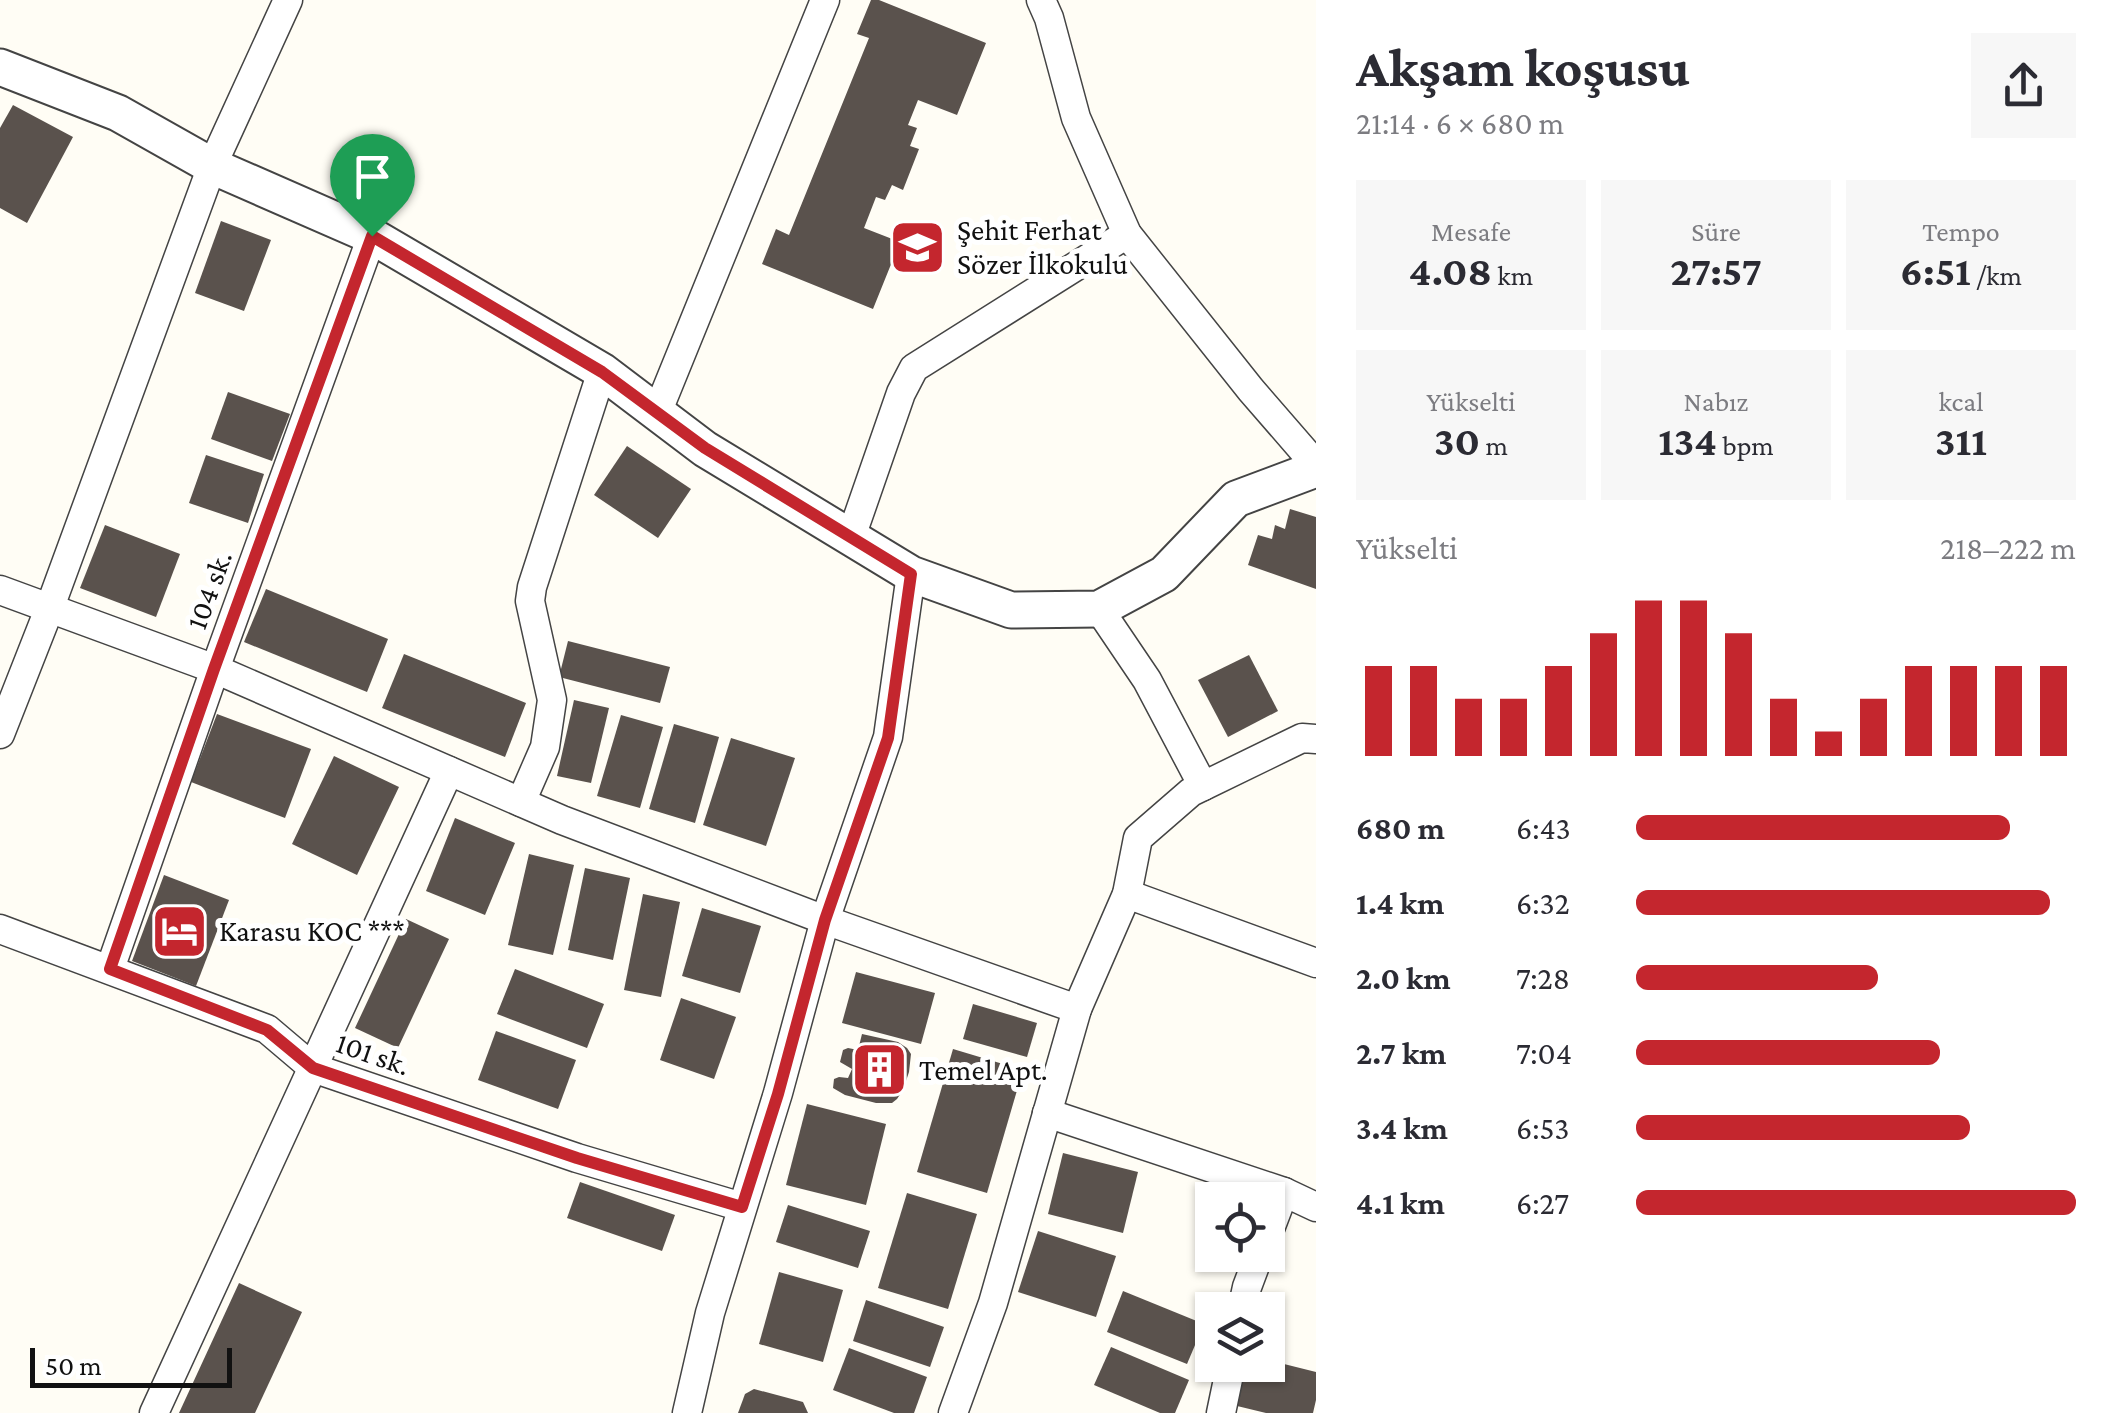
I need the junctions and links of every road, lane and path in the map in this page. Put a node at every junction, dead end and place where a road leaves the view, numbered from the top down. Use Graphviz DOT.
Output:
graph roads {
  1 [pos="288,0"];
  2 [pos="825,0"];
  3 [pos="1041,0"];
  4 [pos="0,67"];
  5 [pos="212,166"];
  6 [pos="1127,234"];
  7 [pos="372,236"];
  8 [pos="602,372"];
  9 [pos="657,413"];
  10 [pos="1316,467"];
  11 [pos="851,537"];
  12 [pos="911,574"];
  13 [pos="0,590"];
  14 [pos="50,607"];
  15 [pos="1099,610"];
  16 [pos="214,669"];
  17 [pos="0,734"];
  18 [pos="1316,739"];
  19 [pos="448,770"];
  20 [pos="1203,786"];
  21 [pos="521,802"];
  22 [pos="1127,894"];
  23 [pos="825,920"];
  24 [pos="0,929"];
  25 [pos="1316,963"];
  26 [pos="110,969"];
  27 [pos="1077,1009"];
  28 [pos="313,1068"];
  29 [pos="1047,1114"];
  30 [pos="1254,1182"];
  31 [pos="1285,1192"];
  32 [pos="742,1207"];
  33 [pos="1316,1207"];
  34 [pos="1227,1382"];
  35 [pos="154,1413"];
  36 [pos="687,1413"];
  37 [pos="953,1413"];
  38 [pos="1221,1413"];
  1 -- 5 [label="street"];
  2 -- 9 [label="street"];
  3 -- 6 [label="street"];
  4 -- 5 [label="street"];
  5 -- 7 [label="street"];
  5 -- 14 [label="street"];
  6 -- 10 [label="street"];
  6 -- 11 [label="street"];
  7 -- 8 [label="street"];
  7 -- 16 [label="street, 104 sk."];
  8 -- 9 [label="street"];
  8 -- 21 [label="street"];
  9 -- 11 [label="street"];
  10 -- 15 [label="street"];
  11 -- 12 [label="street"];
  12 -- 15 [label="street"];
  12 -- 23 [label="street"];
  13 -- 14 [label="street"];
  14 -- 16 [label="street"];
  14 -- 17 [label="street"];
  15 -- 20 [label="street"];
  16 -- 19 [label="street"];
  16 -- 26 [label="street, 104 sk."];
  18 -- 20 [label="street"];
  19 -- 21 [label="street"];
  19 -- 28 [label="street"];
  20 -- 22 [label="street"];
  21 -- 23 [label="street"];
  22 -- 25 [label="street"];
  22 -- 27 [label="street"];
  23 -- 27 [label="street"];
  23 -- 32 [label="street"];
  24 -- 26 [label="street, 101 sk."];
  26 -- 28 [label="street, 101 sk."];
  27 -- 29 [label="street"];
  28 -- 32 [label="street, 101 sk."];
  28 -- 35 [label="street"];
  29 -- 30 [label="street"];
  29 -- 37 [label="street"];
  31 -- 33 [label="street"];
  32 -- 36 [label="street"];
  34 -- 38 [label="street"];
}
